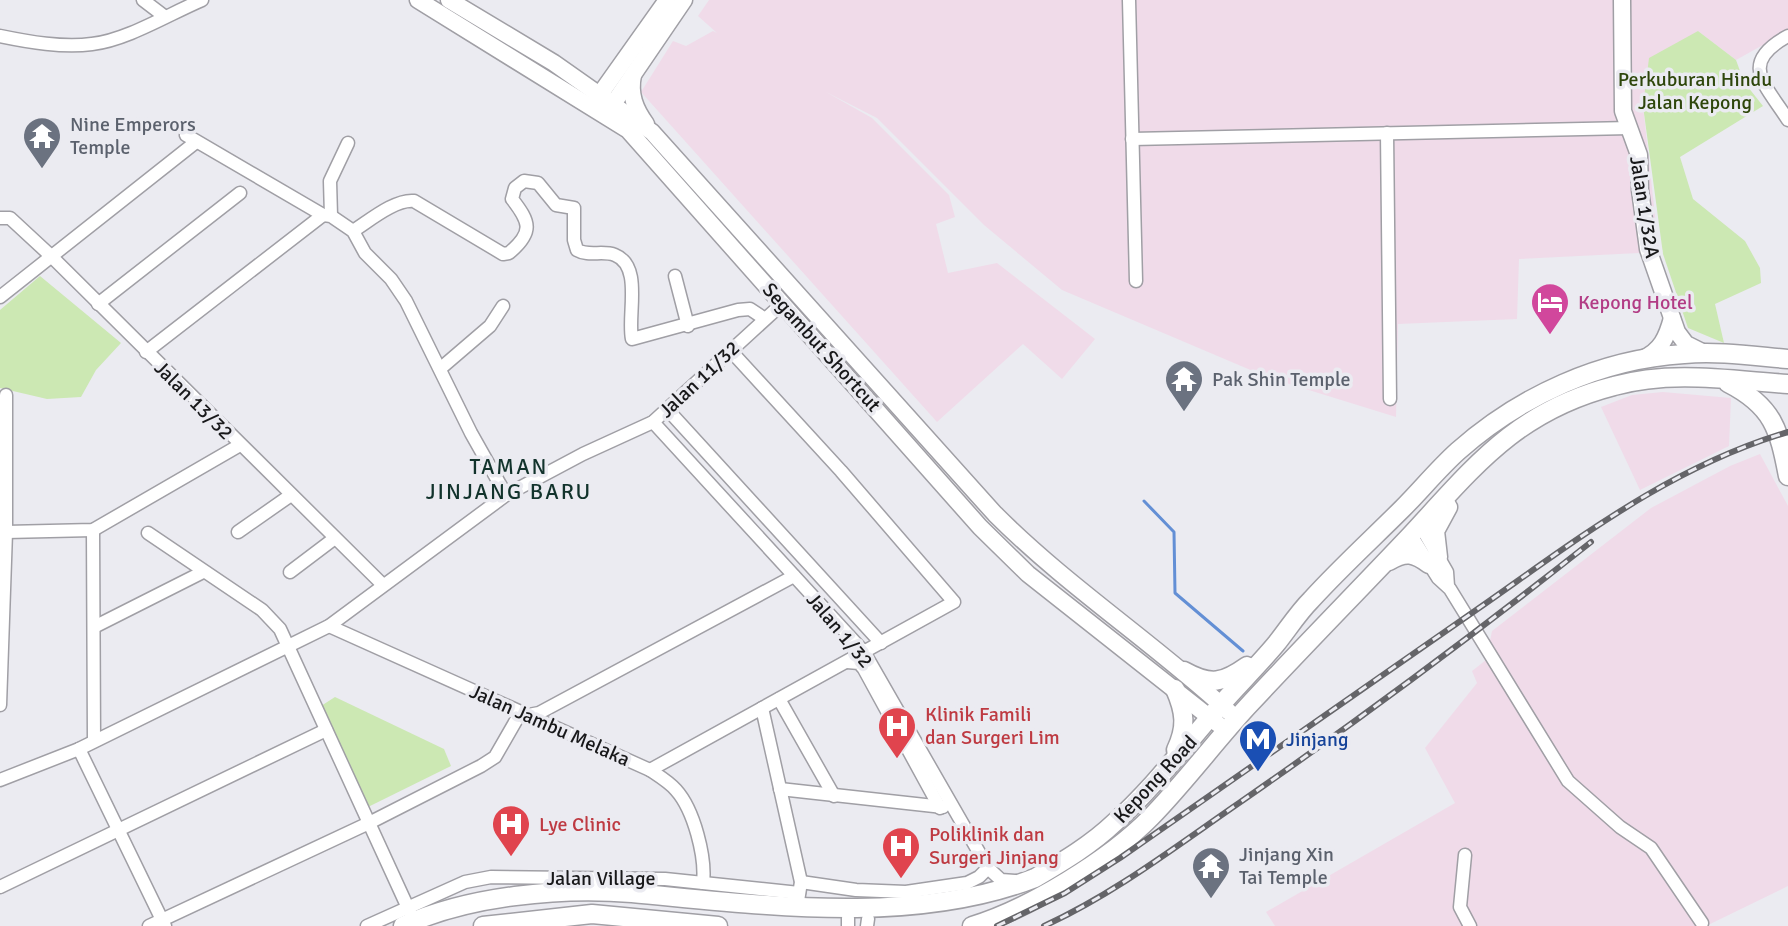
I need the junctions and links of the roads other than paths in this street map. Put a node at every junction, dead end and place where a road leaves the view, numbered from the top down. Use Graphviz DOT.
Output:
graph roads {
  1 [pos="143,0"];
  2 [pos="202,0"];
  3 [pos="418,0"];
  4 [pos="449,0"];
  5 [pos="667,0"];
  6 [pos="684,0"];
  7 [pos="1129,0"];
  8 [pos="1622,0"];
  9 [pos="164,16"];
  10 [pos="0,36"];
  11 [pos="1788,36"];
  12 [pos="554,63"];
  13 [pos="626,71"];
  14 [pos="603,104"];
  15 [pos="1788,120"];
  16 [pos="1630,128"];
  17 [pos="652,132"];
  18 [pos="1387,133"];
  19 [pos="1132,139"];
  20 [pos="348,143"];
  21 [pos="240,193"];
  22 [pos="327,216"];
  23 [pos="2,217"];
  24 [pos="353,231"];
  25 [pos="753,244"];
  26 [pos="51,256"];
  27 [pos="675,276"];
  28 [pos="1136,281"];
  29 [pos="0,297"];
  30 [pos="783,303"];
  31 [pos="98,304"];
  32 [pos="503,306"];
  33 [pos="1672,318"];
  34 [pos="765,319"];
  35 [pos="688,326"];
  36 [pos="730,350"];
  37 [pos="146,352"];
  38 [pos="1704,353"];
  39 [pos="1741,355"];
  40 [pos="1788,359"];
  41 [pos="1636,360"];
  42 [pos="441,368"];
  43 [pos="1788,368"];
  44 [pos="1723,380"];
  45 [pos="1788,384"];
  46 [pos="6,395"];
  47 [pos="1390,399"];
  48 [pos="667,409"];
  49 [pos="653,422"];
  50 [pos="240,445"];
  51 [pos="1458,451"];
  52 [pos="1473,467"];
  53 [pos="1788,476"];
  54 [pos="291,495"];
  55 [pos="506,495"];
  56 [pos="1414,528"];
  57 [pos="93,530"];
  58 [pos="6,532"];
  59 [pos="238,532"];
  60 [pos="148,533"];
  61 [pos="335,538"];
  62 [pos="1433,561"];
  63 [pos="1384,563"];
  64 [pos="203,572"];
  65 [pos="290,572"];
  66 [pos="794,576"];
  67 [pos="383,585"];
  68 [pos="329,626"];
  69 [pos="94,627"];
  70 [pos="881,643"];
  71 [pos="1275,645"];
  72 [pos="290,647"];
  73 [pos="864,652"];
  74 [pos="847,662"];
  75 [pos="1184,671"];
  76 [pos="1175,689"];
  77 [pos="779,699"];
  78 [pos="0,705"];
  79 [pos="762,708"];
  80 [pos="1215,711"];
  81 [pos="528,714"];
  82 [pos="1231,725"];
  83 [pos="326,730"];
  84 [pos="94,741"];
  85 [pos="79,749"];
  86 [pos="1170,764"];
  87 [pos="650,770"];
  88 [pos="0,780"];
  89 [pos="780,789"];
  90 [pos="834,796"];
  91 [pos="946,807"];
  92 [pos="369,823"];
  93 [pos="119,829"];
  94 [pos="1093,840"];
  95 [pos="1465,855"];
  96 [pos="988,868"];
  97 [pos="703,883"];
  98 [pos="0,887"];
  99 [pos="800,887"];
  100 [pos="948,909"];
  101 [pos="793,913"];
  102 [pos="408,918"];
  103 [pos="848,922"];
  104 [pos="868,922"];
  105 [pos="163,923"];
  106 [pos="1702,923"];
  107 [pos="149,926"];
  108 [pos="367,926"];
  109 [pos="483,926"];
  110 [pos="718,926"];
  111 [pos="972,926"];
  112 [pos="1470,926"];
  1 -- 9 [label="street"];
  2 -- 9 [label="street"];
  3 -- 14 [label="main road, Segambut Shortcut"];
  4 -- 12 [label="main road, Segambut Shortcut"];
  5 -- 13 [label="main road"];
  6 -- 13 [label="main road"];
  7 -- 19 [label="street"];
  8 -- 16 [label="main road, Jalan 1/32A"];
  9 -- 10 [label="street"];
  11 -- 15 [label="street"];
  12 -- 13 [label="main road"];
  12 -- 14 [label="main road, Segambut Shortcut"];
  13 -- 14 [label="main road"];
  13 -- 17 [label="main road"];
  14 -- 17 [label="main road, Segambut Shortcut"];
  14 -- 30 [label="main road, Segambut Shortcut"];
  16 -- 18 [label="street"];
  16 -- 33 [label="main road, Jalan 1/32A"];
  17 -- 25 [label="main road, Segambut Shortcut"];
  18 -- 19 [label="street"];
  18 -- 47 [label="street"];
  19 -- 28 [label="street"];
  20 -- 22 [label="street"];
  21 -- 31 [label="street"];
  22 -- 24 [label="street"];
  22 -- 26 [label="street"];
  22 -- 37 [label="street"];
  23 -- 26 [label="street, Jalan 13/32"];
  24 -- 35 [label="street"];
  24 -- 42 [label="street"];
  25 -- 30 [label="main road"];
  25 -- 75 [label="main road, Segambut Shortcut"];
  26 -- 29 [label="street"];
  26 -- 31 [label="street, Jalan 13/32"];
  27 -- 35 [label="street"];
  30 -- 34 [label="street, Jalan 11/32"];
  30 -- 76 [label="main road, Segambut Shortcut"];
  31 -- 37 [label="street, Jalan 13/32"];
  32 -- 42 [label="street"];
  33 -- 38 [label="main road"];
  33 -- 41 [label="main road"];
  34 -- 35 [label="street"];
  34 -- 36 [label="street, Jalan 11/32"];
  36 -- 48 [label="street, Jalan 11/32"];
  36 -- 70 [label="street"];
  37 -- 50 [label="street, Jalan 13/32"];
  38 -- 39 [label="main road, Kepong Road"];
  38 -- 41 [label="main road, Kepong Road"];
  39 -- 40 [label="main road, Kepong Road"];
  39 -- 43 [label="main road"];
  41 -- 51 [label="main road, Kepong Road"];
  42 -- 55 [label="street"];
  44 -- 45 [label="main road, Kepong Road"];
  44 -- 52 [label="main road, Kepong Road"];
  44 -- 53 [label="main road"];
  46 -- 58 [label="street"];
  48 -- 49 [label="street, Jalan 11/32"];
  48 -- 70 [label="street"];
  49 -- 55 [label="street, Jalan 11/32"];
  49 -- 66 [label="street, Jalan 1/32"];
  50 -- 54 [label="street, Jalan 13/32"];
  50 -- 57 [label="street"];
  51 -- 56 [label="main road"];
  51 -- 71 [label="main road, Kepong Road"];
  52 -- 56 [label="main road, Kepong Road"];
  52 -- 62 [label="main road"];
  54 -- 59 [label="street"];
  54 -- 61 [label="street, Jalan 13/32"];
  55 -- 67 [label="street, Jalan 11/32"];
  56 -- 62 [label="street"];
  56 -- 63 [label="main road, Kepong Road"];
  56 -- 71 [label="main road"];
  57 -- 58 [label="street"];
  57 -- 69 [label="street"];
  58 -- 78 [label="street"];
  60 -- 64 [label="street"];
  61 -- 65 [label="street"];
  61 -- 67 [label="street, Jalan 13/32"];
  62 -- 63 [label="main road"];
  62 -- 106 [label="street"];
  63 -- 82 [label="main road, Kepong Road"];
  64 -- 69 [label="street"];
  64 -- 72 [label="street"];
  66 -- 73 [label="street, Jalan 1/32"];
  66 -- 81 [label="street"];
  67 -- 68 [label="street, Jalan 11/32"];
  68 -- 72 [label="street, Jalan 11/32"];
  68 -- 81 [label="street, Jalan Jambu Melaka"];
  69 -- 84 [label="street"];
  70 -- 73 [label="street"];
  71 -- 75 [label="main road"];
  71 -- 80 [label="main road, Kepong Road"];
  72 -- 83 [label="street"];
  72 -- 84 [label="street, Jalan 11/32"];
  73 -- 74 [label="street"];
  73 -- 91 [label="street, Jalan 1/32"];
  74 -- 77 [label="street"];
  74 -- 91 [label="street"];
  75 -- 80 [label="main road, Segambut Shortcut"];
  76 -- 80 [label="main road, Segambut Shortcut"];
  76 -- 86 [label="main road"];
  77 -- 79 [label="street"];
  77 -- 90 [label="street"];
  79 -- 87 [label="street"];
  79 -- 89 [label="street"];
  80 -- 82 [label="main road"];
  80 -- 86 [label="main road, Kepong Road"];
  81 -- 87 [label="street, Jalan Jambu Melaka"];
  81 -- 92 [label="street"];
  82 -- 111 [label="main road, Kepong Road"];
  83 -- 92 [label="street"];
  83 -- 93 [label="street"];
  84 -- 85 [label="street, Jalan 11/32"];
  85 -- 88 [label="street, Jalan 11/32"];
  85 -- 93 [label="street"];
  86 -- 94 [label="main road, Kepong Road"];
  87 -- 97 [label="street, Jalan Jambu Melaka"];
  89 -- 90 [label="street"];
  89 -- 99 [label="street"];
  90 -- 91 [label="street"];
  91 -- 96 [label="street, Jalan 1/32"];
  92 -- 102 [label="street"];
  92 -- 105 [label="street"];
  93 -- 98 [label="street"];
  93 -- 105 [label="street"];
  94 -- 96 [label="street"];
  94 -- 100 [label="main road, Kepong Road"];
  95 -- 112 [label="street"];
  96 -- 99 [label="street, Jalan Village"];
  96 -- 100 [label="street"];
  97 -- 99 [label="street, Jalan Village"];
  97 -- 102 [label="street, Jalan Village"];
  99 -- 101 [label="street"];
  100 -- 104 [label="main road, Kepong Road"];
  101 -- 102 [label="main road, Kepong Road"];
  101 -- 103 [label="main road, Kepong Road"];
  102 -- 108 [label="street, Kepong Road"];
  103 -- 104 [label="main road, Kepong Road"];
  105 -- 107 [label="street"];
  109 -- 110 [label="main road"];
}
